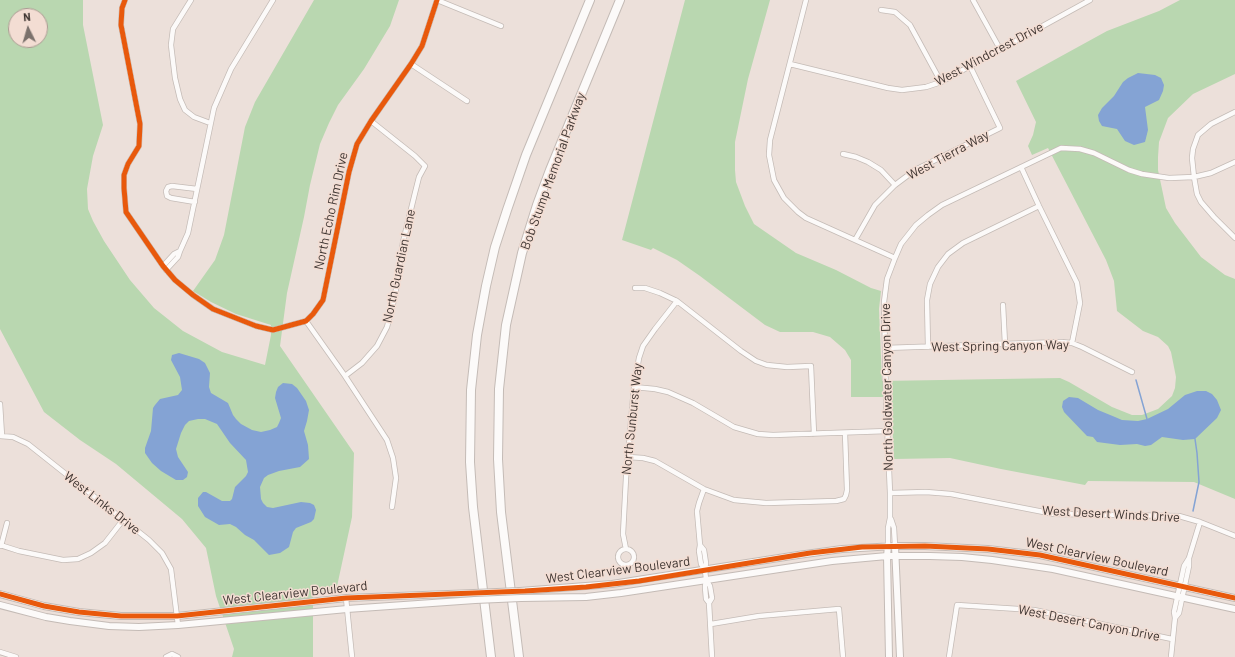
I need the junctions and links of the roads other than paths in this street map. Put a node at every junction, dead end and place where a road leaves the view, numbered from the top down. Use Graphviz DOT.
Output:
graph roads {
  1 [pos="125,0"];
  2 [pos="191,0"];
  3 [pos="273,0"];
  4 [pos="437,0"];
  5 [pos="590,0"];
  6 [pos="620,0"];
  7 [pos="806,0"];
  8 [pos="973,0"];
  9 [pos="1090,0"];
  10 [pos="881,10"];
  11 [pos="501,26"];
  12 [pos="1000,49"];
  13 [pos="411,64"];
  14 [pos="790,64"];
  15 [pos="970,66"];
  16 [pos="941,82"];
  17 [pos="467,101"];
  18 [pos="1235,112"];
  19 [pos="371,121"];
  20 [pos="210,123"];
  21 [pos="843,154"];
  22 [pos="1235,162"];
  23 [pos="1021,167"];
  24 [pos="1194,177"];
  25 [pos="895,185"];
  26 [pos="197,190"];
  27 [pos="195,202"];
  28 [pos="1038,206"];
  29 [pos="1235,238"];
  30 [pos="855,240"];
  31 [pos="895,258"];
  32 [pos="164,268"];
  33 [pos="635,288"];
  34 [pos="677,301"];
  35 [pos="1003,305"];
  36 [pos="306,321"];
  37 [pos="1072,343"];
  38 [pos="1005,344"];
  39 [pos="928,347"];
  40 [pos="885,348"];
  41 [pos="1132,372"];
  42 [pos="345,376"];
  43 [pos="634,387"];
  44 [pos="0,404"];
  45 [pos="888,431"];
  46 [pos="845,433"];
  47 [pos="814,434"];
  48 [pos="1,436"];
  49 [pos="628,457"];
  50 [pos="704,489"];
  51 [pos="890,493"];
  52 [pos="392,507"];
  53 [pos="890,518"];
  54 [pos="123,520"];
  55 [pos="1200,522"];
  56 [pos="7,523"];
  57 [pos="1235,536"];
  58 [pos="0,546"];
  59 [pos="888,546"];
  60 [pos="896,546"];
  61 [pos="626,549"];
  62 [pos="887,556"];
  63 [pos="897,556"];
  64 [pos="705,570"];
  65 [pos="706,579"];
  66 [pos="1182,586"];
  67 [pos="0,594"];
  68 [pos="1180,596"];
  69 [pos="346,598"];
  70 [pos="1235,598"];
  71 [pos="0,605"];
  72 [pos="347,608"];
  73 [pos="1235,609"];
  74 [pos="177,616"];
  75 [pos="711,624"];
  76 [pos="178,625"];
  77 [pos="1172,639"];
  78 [pos="0,652"];
  79 [pos="16,657"];
  80 [pos="166,657"];
  81 [pos="178,657"];
  82 [pos="352,657"];
  83 [pos="491,657"];
  84 [pos="519,657"];
  85 [pos="712,657"];
  86 [pos="843,657"];
  87 [pos="889,657"];
  88 [pos="900,657"];
  89 [pos="949,657"];
  90 [pos="1170,657"];
  1 -- 32 [label="street"];
  2 -- 20 [label="street"];
  3 -- 20 [label="street"];
  4 -- 11 [label="street"];
  4 -- 13 [label="street, North Echo Rim Drive"];
  5 -- 83 [label="highway, Bob Stump Memorial Parkway"];
  6 -- 84 [label="highway, Bob Stump Memorial Parkway"];
  7 -- 14 [label="street"];
  8 -- 12 [label="street"];
  9 -- 12 [label="street, West Windcrest Drive"];
  10 -- 16 [label="street"];
  12 -- 15 [label="street, West Windcrest Drive"];
  13 -- 17 [label="street"];
  13 -- 19 [label="street, North Echo Rim Drive"];
  14 -- 16 [label="street, West Windcrest Drive"];
  14 -- 30 [label="street"];
  15 -- 16 [label="street, West Windcrest Drive"];
  15 -- 25 [label="street, West Tierra Way"];
  18 -- 24 [label="street"];
  19 -- 36 [label="street, North Echo Rim Drive"];
  19 -- 42 [label="street, North Guardian Lane"];
  20 -- 26 [label="street"];
  21 -- 25 [label="street"];
  22 -- 24 [label="street, North Goldwater Canyon Drive"];
  23 -- 24 [label="street, North Goldwater Canyon Drive"];
  23 -- 28 [label="street"];
  23 -- 31 [label="street, North Goldwater Canyon Drive"];
  24 -- 29 [label="street"];
  25 -- 30 [label="street, West Tierra Way"];
  26 -- 27 [label="street"];
  26 -- 27 [label="street"];
  27 -- 32 [label="street"];
  28 -- 37 [label="street"];
  28 -- 39 [label="street"];
  30 -- 31 [label="street"];
  31 -- 40 [label="street, North Goldwater Canyon Drive"];
  32 -- 36 [label="street"];
  33 -- 34 [label="street"];
  34 -- 43 [label="street, North Sunburst Way"];
  34 -- 47 [label="street"];
  35 -- 38 [label="street"];
  36 -- 42 [label="street"];
  37 -- 38 [label="street, West Spring Canyon Way"];
  37 -- 41 [label="street, West Spring Canyon Way"];
  38 -- 39 [label="street, West Spring Canyon Way"];
  39 -- 40 [label="street, West Spring Canyon Way"];
  40 -- 45 [label="street, North Goldwater Canyon Drive"];
  42 -- 52 [label="street"];
  43 -- 47 [label="street"];
  43 -- 49 [label="street, North Sunburst Way"];
  44 -- 48 [label="street, West Links Drive"];
  45 -- 46 [label="street"];
  45 -- 51 [label="street, North Goldwater Canyon Drive"];
  46 -- 47 [label="street"];
  46 -- 50 [label="street"];
  48 -- 54 [label="street, West Links Drive"];
  49 -- 50 [label="street"];
  49 -- 61 [label="street, North Sunburst Way"];
  50 -- 64 [label="street"];
  51 -- 53 [label="street, North Goldwater Canyon Drive"];
  51 -- 55 [label="street, West Desert Winds Drive"];
  53 -- 59 [label="street, North Goldwater Canyon Drive"];
  53 -- 60 [label="street, North Goldwater Canyon Drive"];
  54 -- 58 [label="street"];
  54 -- 74 [label="street, West Links Drive"];
  55 -- 57 [label="street, West Desert Winds Drive"];
  55 -- 66 [label="street"];
  56 -- 58 [label="street"];
  59 -- 60 [label="street, West Clearview Boulevard"];
  59 -- 62 [label="street, North Goldwater Canyon Drive"];
  59 -- 64 [label="street, West Clearview Boulevard"];
  60 -- 63 [label="street, North Goldwater Canyon Drive"];
  60 -- 66 [label="street, West Clearview Boulevard"];
  62 -- 63 [label="street, West Clearview Boulevard"];
  62 -- 65 [label="street, West Clearview Boulevard"];
  62 -- 87 [label="street, North Goldwater Canyon Drive"];
  63 -- 68 [label="street, West Clearview Boulevard"];
  63 -- 88 [label="street, North Goldwater Canyon Drive"];
  64 -- 65 [label="street"];
  64 -- 69 [label="street, West Clearview Boulevard, bridge"];
  65 -- 72 [label="street, West Clearview Boulevard, bridge"];
  65 -- 75 [label="street"];
  66 -- 68 [label="street"];
  66 -- 70 [label="street, West Clearview Boulevard"];
  67 -- 74 [label="street, West Clearview Boulevard"];
  68 -- 73 [label="street, West Clearview Boulevard"];
  68 -- 77 [label="street"];
  69 -- 72 [label="street"];
  69 -- 74 [label="street, West Clearview Boulevard"];
  71 -- 76 [label="street, West Clearview Boulevard"];
  72 -- 76 [label="street, West Clearview Boulevard"];
  72 -- 82 [label="street"];
  74 -- 76 [label="street, West Links Drive"];
  75 -- 85 [label="street"];
  75 -- 86 [label="street"];
  77 -- 89 [label="street, West Desert Canyon Drive"];
  77 -- 90 [label="street"];
  78 -- 79 [label="street"];
  80 -- 81 [label="street"];
}
